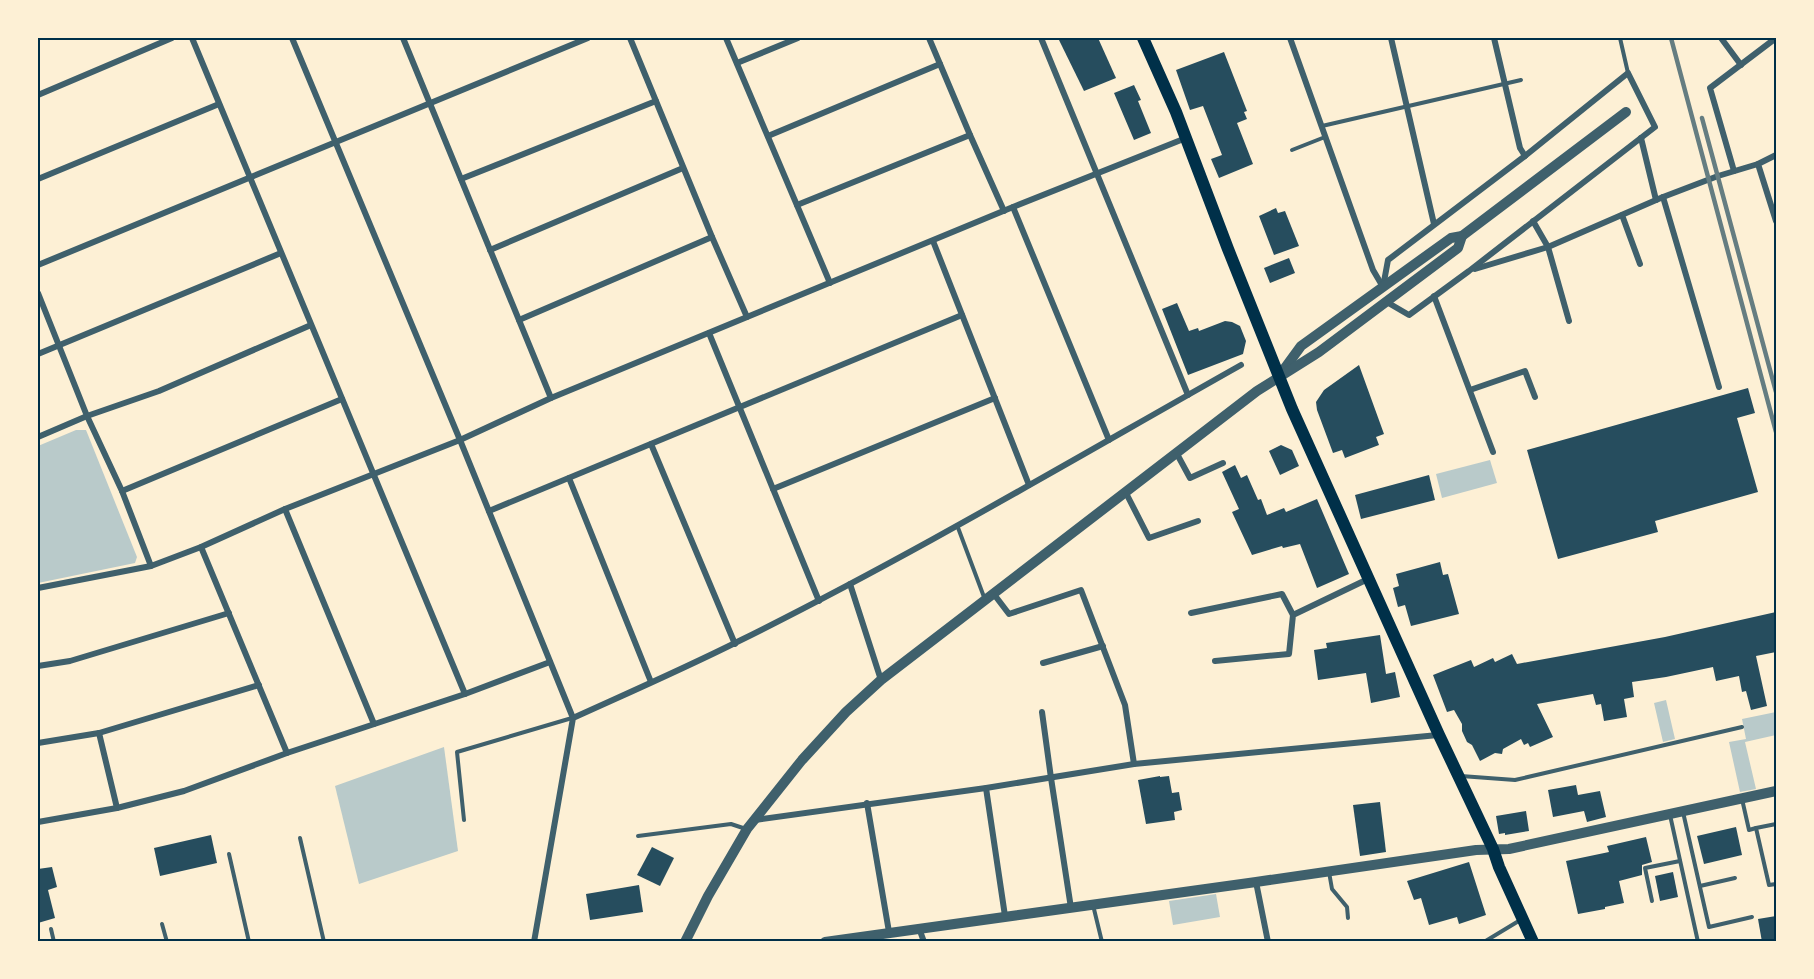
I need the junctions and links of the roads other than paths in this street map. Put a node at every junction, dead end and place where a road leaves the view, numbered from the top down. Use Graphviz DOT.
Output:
graph roads {
  1 [pos="172,38"];
  2 [pos="192,38"];
  3 [pos="292,38"];
  4 [pos="403,38"];
  5 [pos="588,38"];
  6 [pos="630,38"];
  7 [pos="726,38"];
  8 [pos="798,38"];
  9 [pos="929,38"];
  10 [pos="1041,38"];
  11 [pos="1143,38"];
  12 [pos="1290,38"];
  13 [pos="1391,38"];
  14 [pos="1494,38"];
  15 [pos="1620,38"];
  16 [pos="1721,38"];
  17 [pos="1776,38"];
  18 [pos="737,63"];
  19 [pos="939,64"];
  20 [pos="1741,64"];
  21 [pos="1628,73"];
  22 [pos="1521,80"];
  23 [pos="1505,84"];
  24 [pos="38,95"];
  25 [pos="656,101"];
  26 [pos="429,103"];
  27 [pos="219,104"];
  28 [pos="1407,106"];
  29 [pos="1626,112"];
  30 [pos="1322,126"];
  31 [pos="969,135"];
  32 [pos="768,136"];
  33 [pos="1325,136"];
  34 [pos="1186,138"];
  35 [pos="1641,138"];
  36 [pos="335,142"];
  37 [pos="1292,150"];
  38 [pos="1776,155"];
  39 [pos="1525,156"];
  40 [pos="1758,164"];
  41 [pos="683,168"];
  42 [pos="1734,171"];
  43 [pos="1097,173"];
  44 [pos="250,177"];
  45 [pos="38,179"];
  46 [pos="461,179"];
  47 [pos="1659,198"];
  48 [pos="797,205"];
  49 [pos="1013,207"];
  50 [pos="1004,211"];
  51 [pos="1622,215"];
  52 [pos="1533,221"];
  53 [pos="1776,221"];
  54 [pos="1434,224"];
  55 [pos="1462,236"];
  56 [pos="712,237"];
  57 [pos="933,241"];
  58 [pos="1548,247"];
  59 [pos="490,250"];
  60 [pos="281,253"];
  61 [pos="1640,264"];
  62 [pos="38,265"];
  63 [pos="1469,271"];
  64 [pos="830,283"];
  65 [pos="1383,287"];
  66 [pos="38,293"];
  67 [pos="1434,296"];
  68 [pos="1385,301"];
  69 [pos="962,315"];
  70 [pos="747,317"];
  71 [pos="519,320"];
  72 [pos="1569,321"];
  73 [pos="311,325"];
  74 [pos="709,333"];
  75 [pos="59,345"];
  76 [pos="38,354"];
  77 [pos="1241,365"];
  78 [pos="1279,377"];
  79 [pos="1719,387"];
  80 [pos="1470,390"];
  81 [pos="1188,395"];
  82 [pos="1535,397"];
  83 [pos="551,398"];
  84 [pos="995,398"];
  85 [pos="342,399"];
  86 [pos="739,407"];
  87 [pos="87,416"];
  88 [pos="38,437"];
  89 [pos="460,440"];
  90 [pos="1109,440"];
  91 [pos="651,444"];
  92 [pos="1493,452"];
  93 [pos="1177,454"];
  94 [pos="1223,463"];
  95 [pos="373,473"];
  96 [pos="569,478"];
  97 [pos="1029,485"];
  98 [pos="773,489"];
  99 [pos="122,491"];
  100 [pos="1126,493"];
  101 [pos="285,509"];
  102 [pos="489,511"];
  103 [pos="1198,521"];
  104 [pos="957,525"];
  105 [pos="201,547"];
  106 [pos="151,566"];
  107 [pos="1369,579"];
  108 [pos="850,584"];
  109 [pos="38,588"];
  110 [pos="989,596"];
  111 [pos="819,601"];
  112 [pos="1191,612"];
  113 [pos="229,613"];
  114 [pos="1293,615"];
  115 [pos="735,644"];
  116 [pos="1103,646"];
  117 [pos="1215,661"];
  118 [pos="550,662"];
  119 [pos="1043,663"];
  120 [pos="38,666"];
  121 [pos="880,680"];
  122 [pos="651,682"];
  123 [pos="259,685"];
  124 [pos="465,694"];
  125 [pos="1042,712"];
  126 [pos="573,718"];
  127 [pos="374,724"];
  128 [pos="1742,727"];
  129 [pos="99,733"];
  130 [pos="1439,735"];
  131 [pos="38,743"];
  132 [pos="287,753"];
  133 [pos="1134,764"];
  134 [pos="1458,776"];
  135 [pos="1051,778"];
  136 [pos="986,788"];
  137 [pos="1776,791"];
  138 [pos="1742,799"];
  139 [pos="867,803"];
  140 [pos="117,808"];
  141 [pos="1683,812"];
  142 [pos="1670,814"];
  143 [pos="464,820"];
  144 [pos="38,822"];
  145 [pos="750,824"];
  146 [pos="1776,824"];
  147 [pos="1756,828"];
  148 [pos="638,836"];
  149 [pos="300,838"];
  150 [pos="1493,849"];
  151 [pos="229,854"];
  152 [pos="1680,861"];
  153 [pos="1329,872"];
  154 [pos="1735,878"];
  155 [pos="1256,882"];
  156 [pos="1776,884"];
  157 [pos="1700,886"];
  158 [pos="1652,901"];
  159 [pos="1093,904"];
  160 [pos="1071,908"];
  161 [pos="1005,916"];
  162 [pos="1752,917"];
  163 [pos="1348,918"];
  164 [pos="1522,919"];
  165 [pos="162,924"];
  166 [pos="919,928"];
  167 [pos="51,929"];
  168 [pos="889,932"];
  169 [pos="840,941"];
  170 [pos="54,942"];
  171 [pos="167,942"];
  172 [pos="249,942"];
  173 [pos="324,942"];
  174 [pos="534,942"];
  175 [pos="685,942"];
  176 [pos="825,942"];
  177 [pos="924,942"];
  178 [pos="1102,942"];
  179 [pos="1268,942"];
  180 [pos="1484,942"];
  181 [pos="1533,942"];
  182 [pos="1698,942"];
  1 -- 24 [label="street"];
  2 -- 27 [label="street"];
  3 -- 36 [label="street"];
  4 -- 26 [label="street"];
  5 -- 26 [label="street"];
  6 -- 25 [label="street"];
  7 -- 18 [label="street"];
  8 -- 18 [label="street"];
  9 -- 19 [label="street"];
  10 -- 43 [label="street"];
  11 -- 34 [label="main road"];
  12 -- 30 [label="street"];
  13 -- 28 [label="street"];
  14 -- 23 [label="street"];
  15 -- 21 [label="lane"];
  16 -- 20 [label="street"];
  17 -- 20 [label="street"];
  18 -- 32 [label="street"];
  19 -- 31 [label="street"];
  19 -- 32 [label="street"];
  20 -- 42 [label="street"];
  21 -- 35 [label="street"];
  21 -- 39 [label="street"];
  22 -- 23 [label="lane"];
  23 -- 28 [label="lane"];
  23 -- 39 [label="street"];
  25 -- 41 [label="street"];
  25 -- 46 [label="street"];
  26 -- 36 [label="street"];
  26 -- 46 [label="street"];
  27 -- 44 [label="street"];
  27 -- 45 [label="street"];
  28 -- 30 [label="lane"];
  28 -- 54 [label="street"];
  29 -- 55 [label="street"];
  30 -- 33 [label="street"];
  31 -- 48 [label="street"];
  31 -- 50 [label="street"];
  32 -- 48 [label="street"];
  33 -- 37 [label="lane"];
  33 -- 65 [label="street"];
  34 -- 43 [label="street"];
  34 -- 78 [label="main road"];
  35 -- 47 [label="street"];
  35 -- 52 [label="street"];
  36 -- 44 [label="street"];
  36 -- 89 [label="street"];
  38 -- 40 [label="street"];
  39 -- 54 [label="street"];
  40 -- 42 [label="street"];
  40 -- 53 [label="street"];
  41 -- 56 [label="street"];
  41 -- 59 [label="street"];
  42 -- 47 [label="street"];
  43 -- 49 [label="street"];
  43 -- 81 [label="street"];
  44 -- 60 [label="street"];
  44 -- 62 [label="street"];
  46 -- 59 [label="street"];
  47 -- 51 [label="street"];
  47 -- 79 [label="street"];
  48 -- 64 [label="street"];
  49 -- 50 [label="street"];
  49 -- 90 [label="street"];
  50 -- 57 [label="street"];
  51 -- 58 [label="street"];
  51 -- 61 [label="street"];
  52 -- 58 [label="street"];
  52 -- 63 [label="street"];
  54 -- 65 [label="street"];
  55 -- 65 [label="street"];
  55 -- 68 [label="street"];
  56 -- 70 [label="street"];
  56 -- 71 [label="street"];
  57 -- 64 [label="street"];
  57 -- 69 [label="street"];
  58 -- 63 [label="street"];
  58 -- 72 [label="street"];
  59 -- 71 [label="street"];
  60 -- 73 [label="street"];
  60 -- 75 [label="street"];
  63 -- 67 [label="street"];
  64 -- 70 [label="street"];
  65 -- 78 [label="street"];
  66 -- 75 [label="street"];
  67 -- 68 [label="street"];
  67 -- 80 [label="street"];
  68 -- 78 [label="street"];
  69 -- 84 [label="street"];
  69 -- 86 [label="street"];
  70 -- 74 [label="street"];
  71 -- 83 [label="street"];
  73 -- 85 [label="street"];
  73 -- 87 [label="street"];
  74 -- 83 [label="street"];
  74 -- 86 [label="street"];
  75 -- 76 [label="street"];
  75 -- 87 [label="street"];
  77 -- 81 [label="street"];
  78 -- 93 [label="street"];
  78 -- 107 [label="main road"];
  80 -- 82 [label="street"];
  80 -- 92 [label="street"];
  81 -- 90 [label="street"];
  83 -- 89 [label="street"];
  84 -- 97 [label="street"];
  84 -- 98 [label="street"];
  85 -- 95 [label="street"];
  85 -- 99 [label="street"];
  86 -- 91 [label="street"];
  86 -- 98 [label="street"];
  87 -- 88 [label="street"];
  87 -- 99 [label="street"];
  89 -- 95 [label="street"];
  89 -- 102 [label="street"];
  90 -- 97 [label="street"];
  91 -- 96 [label="street"];
  91 -- 115 [label="street"];
  93 -- 94 [label="street"];
  93 -- 100 [label="street"];
  95 -- 101 [label="street"];
  95 -- 124 [label="street"];
  96 -- 102 [label="street"];
  96 -- 122 [label="street"];
  97 -- 104 [label="street"];
  98 -- 111 [label="street"];
  99 -- 106 [label="street"];
  100 -- 103 [label="street"];
  100 -- 110 [label="street"];
  101 -- 105 [label="street"];
  101 -- 127 [label="street"];
  102 -- 118 [label="street"];
  104 -- 108 [label="street"];
  104 -- 110 [label="lane"];
  105 -- 106 [label="street"];
  105 -- 113 [label="street"];
  106 -- 109 [label="street"];
  107 -- 114 [label="street"];
  107 -- 130 [label="main road"];
  108 -- 111 [label="street"];
  108 -- 121 [label="street"];
  110 -- 116 [label="street"];
  110 -- 121 [label="street"];
  111 -- 115 [label="street"];
  112 -- 114 [label="street"];
  113 -- 120 [label="street"];
  113 -- 123 [label="street"];
  114 -- 117 [label="street"];
  115 -- 122 [label="street"];
  116 -- 119 [label="street"];
  116 -- 133 [label="street"];
  118 -- 124 [label="street"];
  118 -- 126 [label="street"];
  121 -- 145 [label="street"];
  122 -- 126 [label="street"];
  123 -- 129 [label="street"];
  123 -- 132 [label="street"];
  124 -- 127 [label="street"];
  125 -- 135 [label="street"];
  126 -- 143 [label="lane"];
  126 -- 174 [label="street"];
  127 -- 132 [label="street"];
  128 -- 134 [label="lane"];
  129 -- 131 [label="street"];
  129 -- 140 [label="street"];
  130 -- 133 [label="street"];
  130 -- 134 [label="main road"];
  132 -- 140 [label="street"];
  133 -- 135 [label="street"];
  134 -- 150 [label="main road"];
  135 -- 136 [label="street"];
  135 -- 160 [label="street"];
  136 -- 139 [label="street"];
  136 -- 161 [label="street"];
  137 -- 138 [label="street"];
  138 -- 141 [label="street"];
  138 -- 147 [label="lane"];
  139 -- 145 [label="street"];
  139 -- 168 [label="street"];
  140 -- 144 [label="street"];
  141 -- 142 [label="street"];
  141 -- 157 [label="lane"];
  142 -- 150 [label="street"];
  142 -- 152 [label="lane"];
  145 -- 148 [label="lane"];
  145 -- 175 [label="street"];
  146 -- 147 [label="lane"];
  147 -- 156 [label="lane"];
  149 -- 173 [label="lane"];
  150 -- 153 [label="street"];
  150 -- 164 [label="main road"];
  151 -- 172 [label="lane"];
  152 -- 158 [label="lane"];
  152 -- 182 [label="lane"];
  153 -- 155 [label="street"];
  153 -- 163 [label="lane"];
  154 -- 157 [label="lane"];
  155 -- 159 [label="street"];
  155 -- 179 [label="street"];
  157 -- 162 [label="lane"];
  159 -- 160 [label="street"];
  159 -- 178 [label="lane"];
  160 -- 161 [label="street"];
  161 -- 166 [label="street"];
  164 -- 180 [label="lane"];
  164 -- 181 [label="main road"];
  165 -- 171 [label="lane"];
  166 -- 168 [label="street"];
  166 -- 177 [label="street"];
  167 -- 170 [label="lane"];
  168 -- 169 [label="street"];
  169 -- 176 [label="street"];
}
